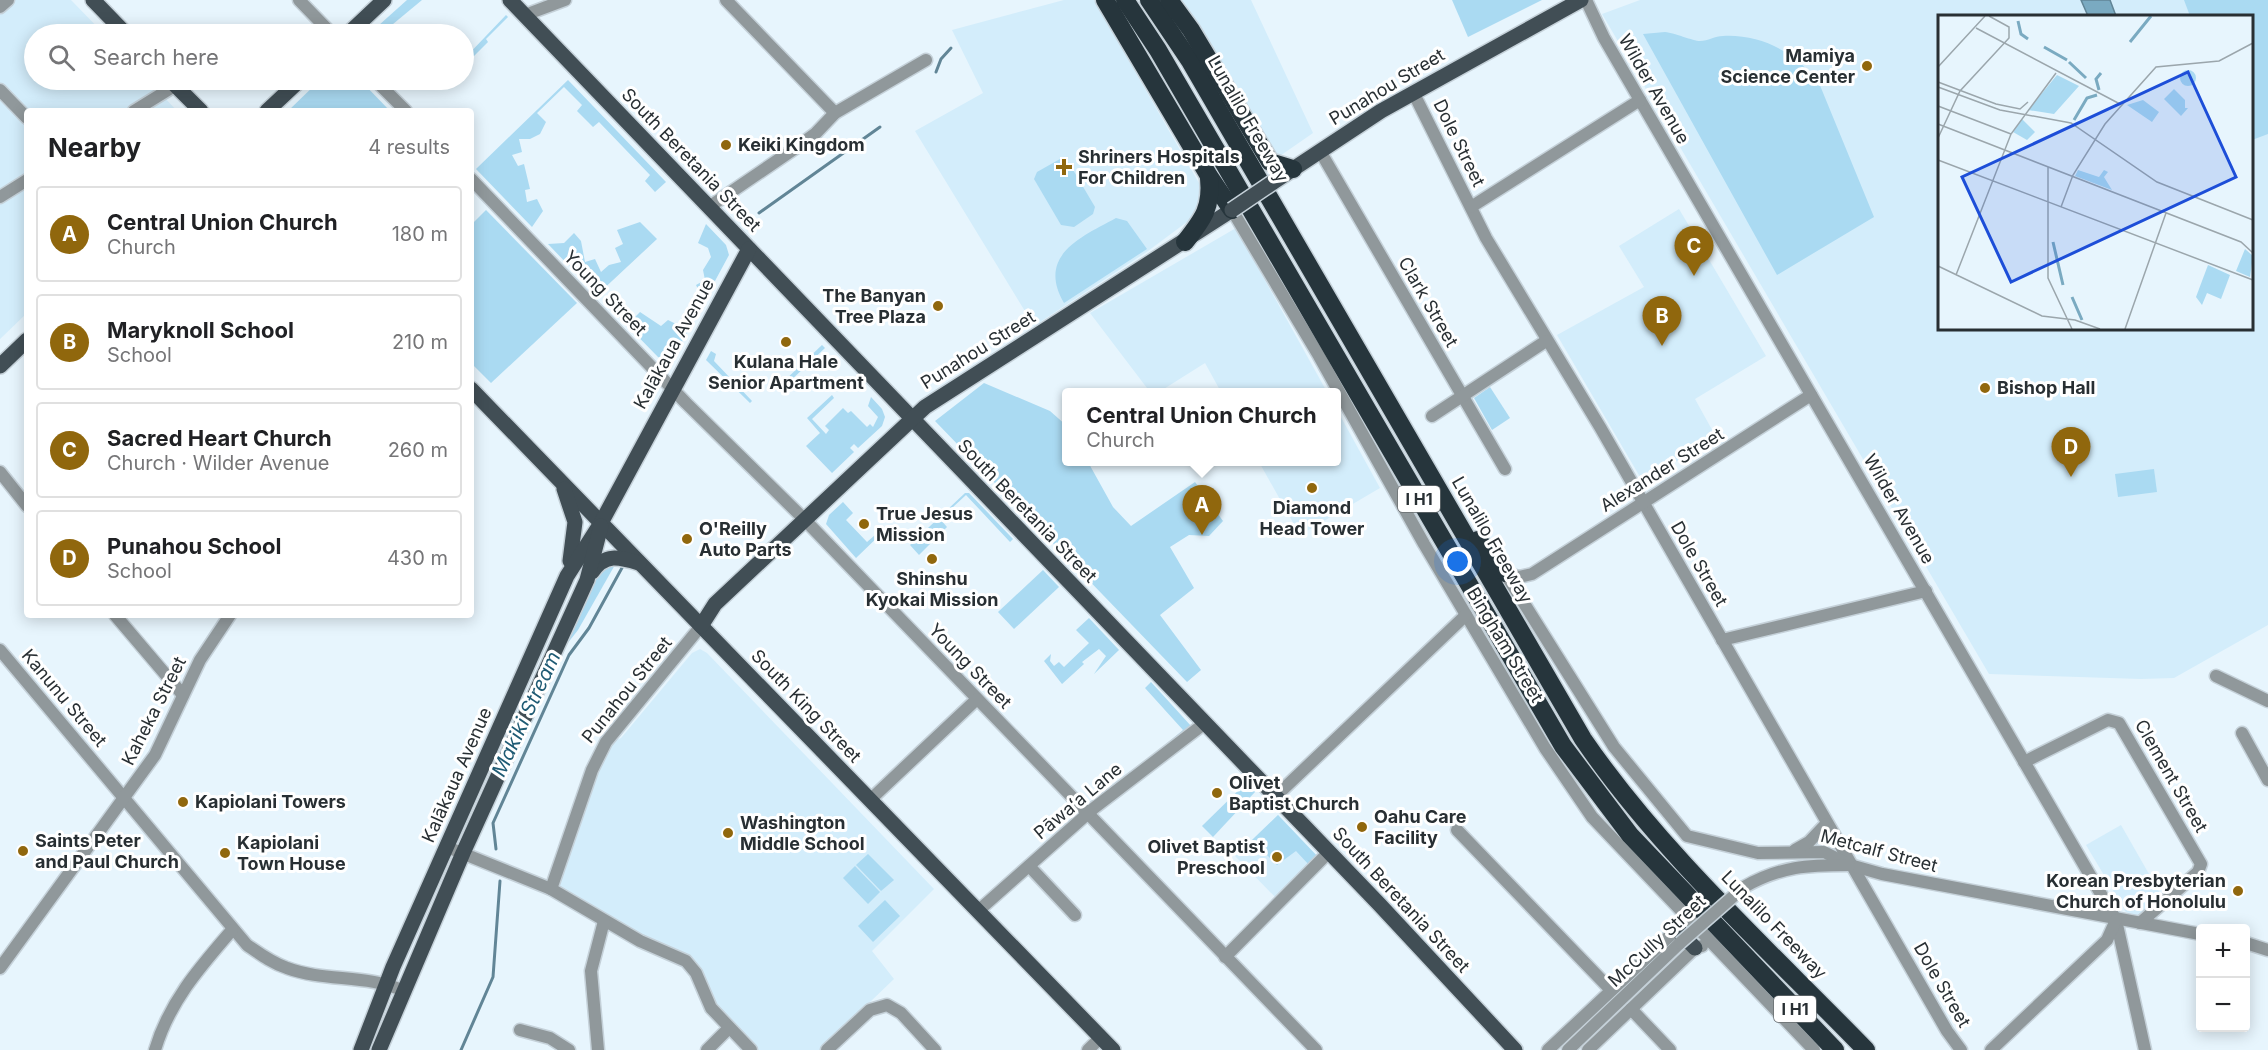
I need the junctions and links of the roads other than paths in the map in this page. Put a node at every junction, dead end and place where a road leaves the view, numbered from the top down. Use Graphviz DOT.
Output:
graph roads {
  1 [pos="8,0"];
  2 [pos="93,0"];
  3 [pos="299,0"];
  4 [pos="384,0"];
  5 [pos="510,0"];
  6 [pos="565,0"];
  7 [pos="726,0"];
  8 [pos="1105,0"];
  9 [pos="1125,0"];
  10 [pos="1149,0"];
  11 [pos="1169,0"];
  12 [pos="1581,0"];
  13 [pos="1586,0"];
  14 [pos="0,7"];
  15 [pos="525,15"];
  16 [pos="116,24"];
  17 [pos="322,24"];
  18 [pos="359,24"];
  19 [pos="926,60"];
  20 [pos="0,90"];
  21 [pos="162,90"];
  22 [pos="181,90"];
  23 [pos="289,90"];
  24 [pos="385,90"];
  25 [pos="1413,92"];
  26 [pos="1640,100"];
  27 [pos="138,108"];
  28 [pos="198,108"];
  29 [pos="270,108"];
  30 [pos="403,108"];
  31 [pos="835,113"];
  32 [pos="24,115"];
  33 [pos="1320,151"];
  34 [pos="1293,169"];
  35 [pos="1209,176"];
  36 [pos="24,182"];
  37 [pos="474,182"];
  38 [pos="0,197"];
  39 [pos="709,207"];
  40 [pos="1471,207"];
  41 [pos="1232,210"];
  42 [pos="1185,242"];
  43 [pos="749,249"];
  44 [pos="1546,341"];
  45 [pos="24,343"];
  46 [pos="0,366"];
  47 [pos="671,388"];
  48 [pos="1335,388"];
  49 [pos="1811,395"];
  50 [pos="474,396"];
  51 [pos="1462,396"];
  52 [pos="1341,399"];
  53 [pos="1432,416"];
  54 [pos="911,418"];
  55 [pos="1505,469"];
  56 [pos="0,472"];
  57 [pos="1431,475"];
  58 [pos="561,481"];
  59 [pos="24,502"];
  60 [pos="1644,504"];
  61 [pos="803,518"];
  62 [pos="601,523"];
  63 [pos="640,563"];
  64 [pos="1505,573"];
  65 [pos="1532,574"];
  66 [pos="567,576"];
  67 [pos="587,580"];
  68 [pos="1926,591"];
  69 [pos="1522,598"];
  70 [pos="1466,615"];
  71 [pos="118,618"];
  72 [pos="228,618"];
  73 [pos="701,626"];
  74 [pos="1722,640"];
  75 [pos="2,659"];
  76 [pos="2216,676"];
  77 [pos="183,695"];
  78 [pos="977,699"];
  79 [pos="2268,701"];
  80 [pos="1205,723"];
  81 [pos="2242,733"];
  82 [pos="2024,762"];
  83 [pos="2268,780"];
  84 [pos="1276,796"];
  85 [pos="124,800"];
  86 [pos="870,800"];
  87 [pos="1087,814"];
  88 [pos="1826,824"];
  89 [pos="1457,830"];
  90 [pos="447,847"];
  91 [pos="1793,851"];
  92 [pos="1329,852"];
  93 [pos="463,853"];
  94 [pos="1850,865"];
  95 [pos="1029,866"];
  96 [pos="551,889"];
  97 [pos="978,911"];
  98 [pos="1682,913"];
  99 [pos="1075,915"];
  100 [pos="2116,920"];
  101 [pos="604,921"];
  102 [pos="2140,923"];
  103 [pos="232,930"];
  104 [pos="2196,933"];
  105 [pos="1678,936"];
  106 [pos="2250,944"];
  107 [pos="1711,945"];
  108 [pos="1695,948"];
  109 [pos="2268,950"];
  110 [pos="1226,957"];
  111 [pos="1755,967"];
  112 [pos="0,968"];
  113 [pos="387,983"];
  114 [pos="1611,990"];
  115 [pos="404,991"];
  116 [pos="1631,1009"];
  117 [pos="1572,1027"];
  118 [pos="729,1028"];
  119 [pos="520,1030"];
  120 [pos="1101,1037"];
  121 [pos="1514,1049"];
  122 [pos="154,1050"];
  123 [pos="361,1050"];
  124 [pos="378,1050"];
  125 [pos="569,1050"];
  126 [pos="598,1050"];
  127 [pos="707,1050"];
  128 [pos="751,1050"];
  129 [pos="827,1050"];
  130 [pos="935,1050"];
  131 [pos="1088,1050"];
  132 [pos="1113,1050"];
  133 [pos="1316,1050"];
  134 [pos="1548,1050"];
  135 [pos="1564,1050"];
  136 [pos="1568,1050"];
  137 [pos="1588,1050"];
  138 [pos="1670,1050"];
  139 [pos="1814,1050"];
  140 [pos="1821,1050"];
  141 [pos="1835,1050"];
  142 [pos="1866,1050"];
  143 [pos="1961,1050"];
  144 [pos="1991,1050"];
  145 [pos="2145,1050"];
  1 -- 14 [label="street"];
  2 -- 16 [label="main road"];
  3 -- 17 [label="street"];
  4 -- 18 [label="main road"];
  5 -- 15 [label="main road, South Beretania Street"];
  6 -- 15 [label="street"];
  7 -- 31 [label="street"];
  8 -- 35 [label="highway"];
  9 -- 111 [label="highway, I H1"];
  10 -- 57 [label="highway, Lunalilo Freeway / I H1"];
  11 -- 34 [label="highway"];
  12 -- 25 [label="main road, Punahou Street"];
  13 -- 26 [label="street, Wilder Avenue"];
  15 -- 39 [label="main road, South Beretania Street"];
  19 -- 31 [label="street"];
  20 -- 32 [label="street"];
  21 -- 27 [label="street"];
  22 -- 28 [label="main road"];
  23 -- 29 [label="main road"];
  24 -- 30 [label="street"];
  25 -- 33 [label="main road, Punahou Street"];
  25 -- 40 [label="street, Dole Street"];
  26 -- 40 [label="street"];
  26 -- 49 [label="street, Wilder Avenue"];
  31 -- 39 [label="street"];
  33 -- 34 [label="main road, Punahou Street"];
  33 -- 51 [label="street, Clark Street"];
  34 -- 41 [label="main road, Punahou Street, bridge"];
  35 -- 41 [label="highway"];
  35 -- 42 [label="highway"];
  36 -- 38 [label="street"];
  37 -- 47 [label="street, Young Street"];
  39 -- 43 [label="main road, South Beretania Street"];
  40 -- 44 [label="street, Dole Street"];
  41 -- 42 [label="main road, Punahou Street"];
  41 -- 48 [label="street, Bingham Street"];
  42 -- 54 [label="main road, Punahou Street"];
  43 -- 47 [label="main road, Kalākaua Avenue"];
  43 -- 54 [label="main road, South Beretania Street"];
  44 -- 51 [label="street"];
  44 -- 60 [label="street, Dole Street"];
  45 -- 46 [label="main road"];
  47 -- 61 [label="street, Young Street"];
  47 -- 62 [label="main road, Kalākaua Avenue"];
  49 -- 60 [label="street, Alexander Street"];
  49 -- 68 [label="street, Wilder Avenue"];
  50 -- 58 [label="main road, South King Street"];
  51 -- 53 [label="street"];
  51 -- 55 [label="street, Clark Street"];
  52 -- 70 [label="street, Bingham Street"];
  54 -- 61 [label="main road, Punahou Street"];
  54 -- 80 [label="main road, South Beretania Street"];
  56 -- 59 [label="street"];
  57 -- 64 [label="highway"];
  57 -- 142 [label="highway, Lunalilo Freeway / I H1"];
  58 -- 62 [label="main road, South King Street"];
  58 -- 66 [label="main road"];
  60 -- 65 [label="street, Alexander Street"];
  60 -- 74 [label="street, Dole Street"];
  61 -- 73 [label="main road, Punahou Street"];
  61 -- 78 [label="street, Young Street"];
  62 -- 63 [label="main road, South King Street"];
  62 -- 66 [label="main road, Kalākaua Avenue"];
  62 -- 67 [label="main road, Kalākaua Avenue"];
  63 -- 67 [label="main road"];
  63 -- 73 [label="main road, South King Street"];
  64 -- 65 [label="street"];
  64 -- 69 [label="street, Metcalf Street"];
  65 -- 69 [label="street"];
  66 -- 90 [label="main road, Kalākaua Avenue"];
  67 -- 93 [label="main road, Kalākaua Avenue"];
  68 -- 74 [label="street"];
  68 -- 82 [label="street, Wilder Avenue"];
  69 -- 91 [label="street, Metcalf Street"];
  70 -- 84 [label="street"];
  70 -- 98 [label="street, Bingham Street"];
  71 -- 77 [label="street"];
  72 -- 77 [label="street, Kaheka Street"];
  73 -- 86 [label="main road, South King Street"];
  73 -- 96 [label="street, Punahou Street"];
  74 -- 88 [label="street, Dole Street"];
  75 -- 85 [label="street, Kanunu Street"];
  76 -- 79 [label="street"];
  77 -- 85 [label="street, Kaheka Street"];
  78 -- 86 [label="street"];
  78 -- 87 [label="street, Young Street"];
  80 -- 84 [label="main road, South Beretania Street"];
  80 -- 87 [label="street, Pāwaʻa Lane"];
  81 -- 83 [label="street"];
  82 -- 100 [label="street, Wilder Avenue"];
  82 -- 102 [label="street, Clement Street"];
  84 -- 92 [label="main road, South Beretania Street"];
  85 -- 103 [label="street, Kanunu Street"];
  85 -- 112 [label="street, Kaheka Street"];
  86 -- 97 [label="main road, South King Street"];
  87 -- 95 [label="street, Pāwaʻa Lane"];
  87 -- 110 [label="street, Young Street"];
  88 -- 91 [label="street"];
  88 -- 94 [label="street, Dole Street"];
  89 -- 114 [label="street"];
  90 -- 93 [label="street"];
  90 -- 113 [label="main road, Kalākaua Avenue"];
  91 -- 94 [label="street, Metcalf Street"];
  92 -- 110 [label="street"];
  92 -- 121 [label="main road, South Beretania Street"];
  93 -- 96 [label="street"];
  93 -- 115 [label="main road, Kalākaua Avenue"];
  94 -- 100 [label="street, Metcalf Street"];
  94 -- 105 [label="street, McCully Street, bridge"];
  94 -- 143 [label="street, Dole Street"];
  95 -- 97 [label="street, Pāwaʻa Lane"];
  95 -- 99 [label="street"];
  96 -- 101 [label="street"];
  97 -- 120 [label="main road, South King Street"];
  98 -- 105 [label="street, McCully Street"];
  98 -- 107 [label="street, Bingham Street"];
  100 -- 102 [label="street, Metcalf Street"];
  100 -- 144 [label="street"];
  100 -- 145 [label="street, Wilder Avenue"];
  101 -- 118 [label="street"];
  101 -- 126 [label="street"];
  102 -- 104 [label="street, Metcalf Street"];
  103 -- 113 [label="street, Kanunu Street"];
  103 -- 122 [label="street"];
  105 -- 108 [label="main road"];
  105 -- 114 [label="street, McCully Street"];
  105 -- 136 [label="street, McCully Street"];
  106 -- 109 [label="street"];
  107 -- 108 [label="street, McCully Street"];
  107 -- 139 [label="street, Bingham Street"];
  108 -- 116 [label="street, McCully Street"];
  110 -- 133 [label="street, Young Street"];
  111 -- 140 [label="highway"];
  111 -- 141 [label="highway, I H1"];
  113 -- 115 [label="street, Kanunu Street"];
  113 -- 123 [label="main road, Kalākaua Avenue"];
  114 -- 117 [label="street, McCully Street"];
  115 -- 124 [label="main road, Kalākaua Avenue"];
  116 -- 137 [label="street, McCully Street"];
  116 -- 138 [label="street"];
  117 -- 134 [label="street, McCully Street"];
  117 -- 135 [label="street"];
  118 -- 127 [label="street"];
  118 -- 128 [label="street"];
  119 -- 125 [label="street"];
  120 -- 131 [label="street"];
  120 -- 132 [label="main road, South King Street"];
  129 -- 130 [label="street"];
}
